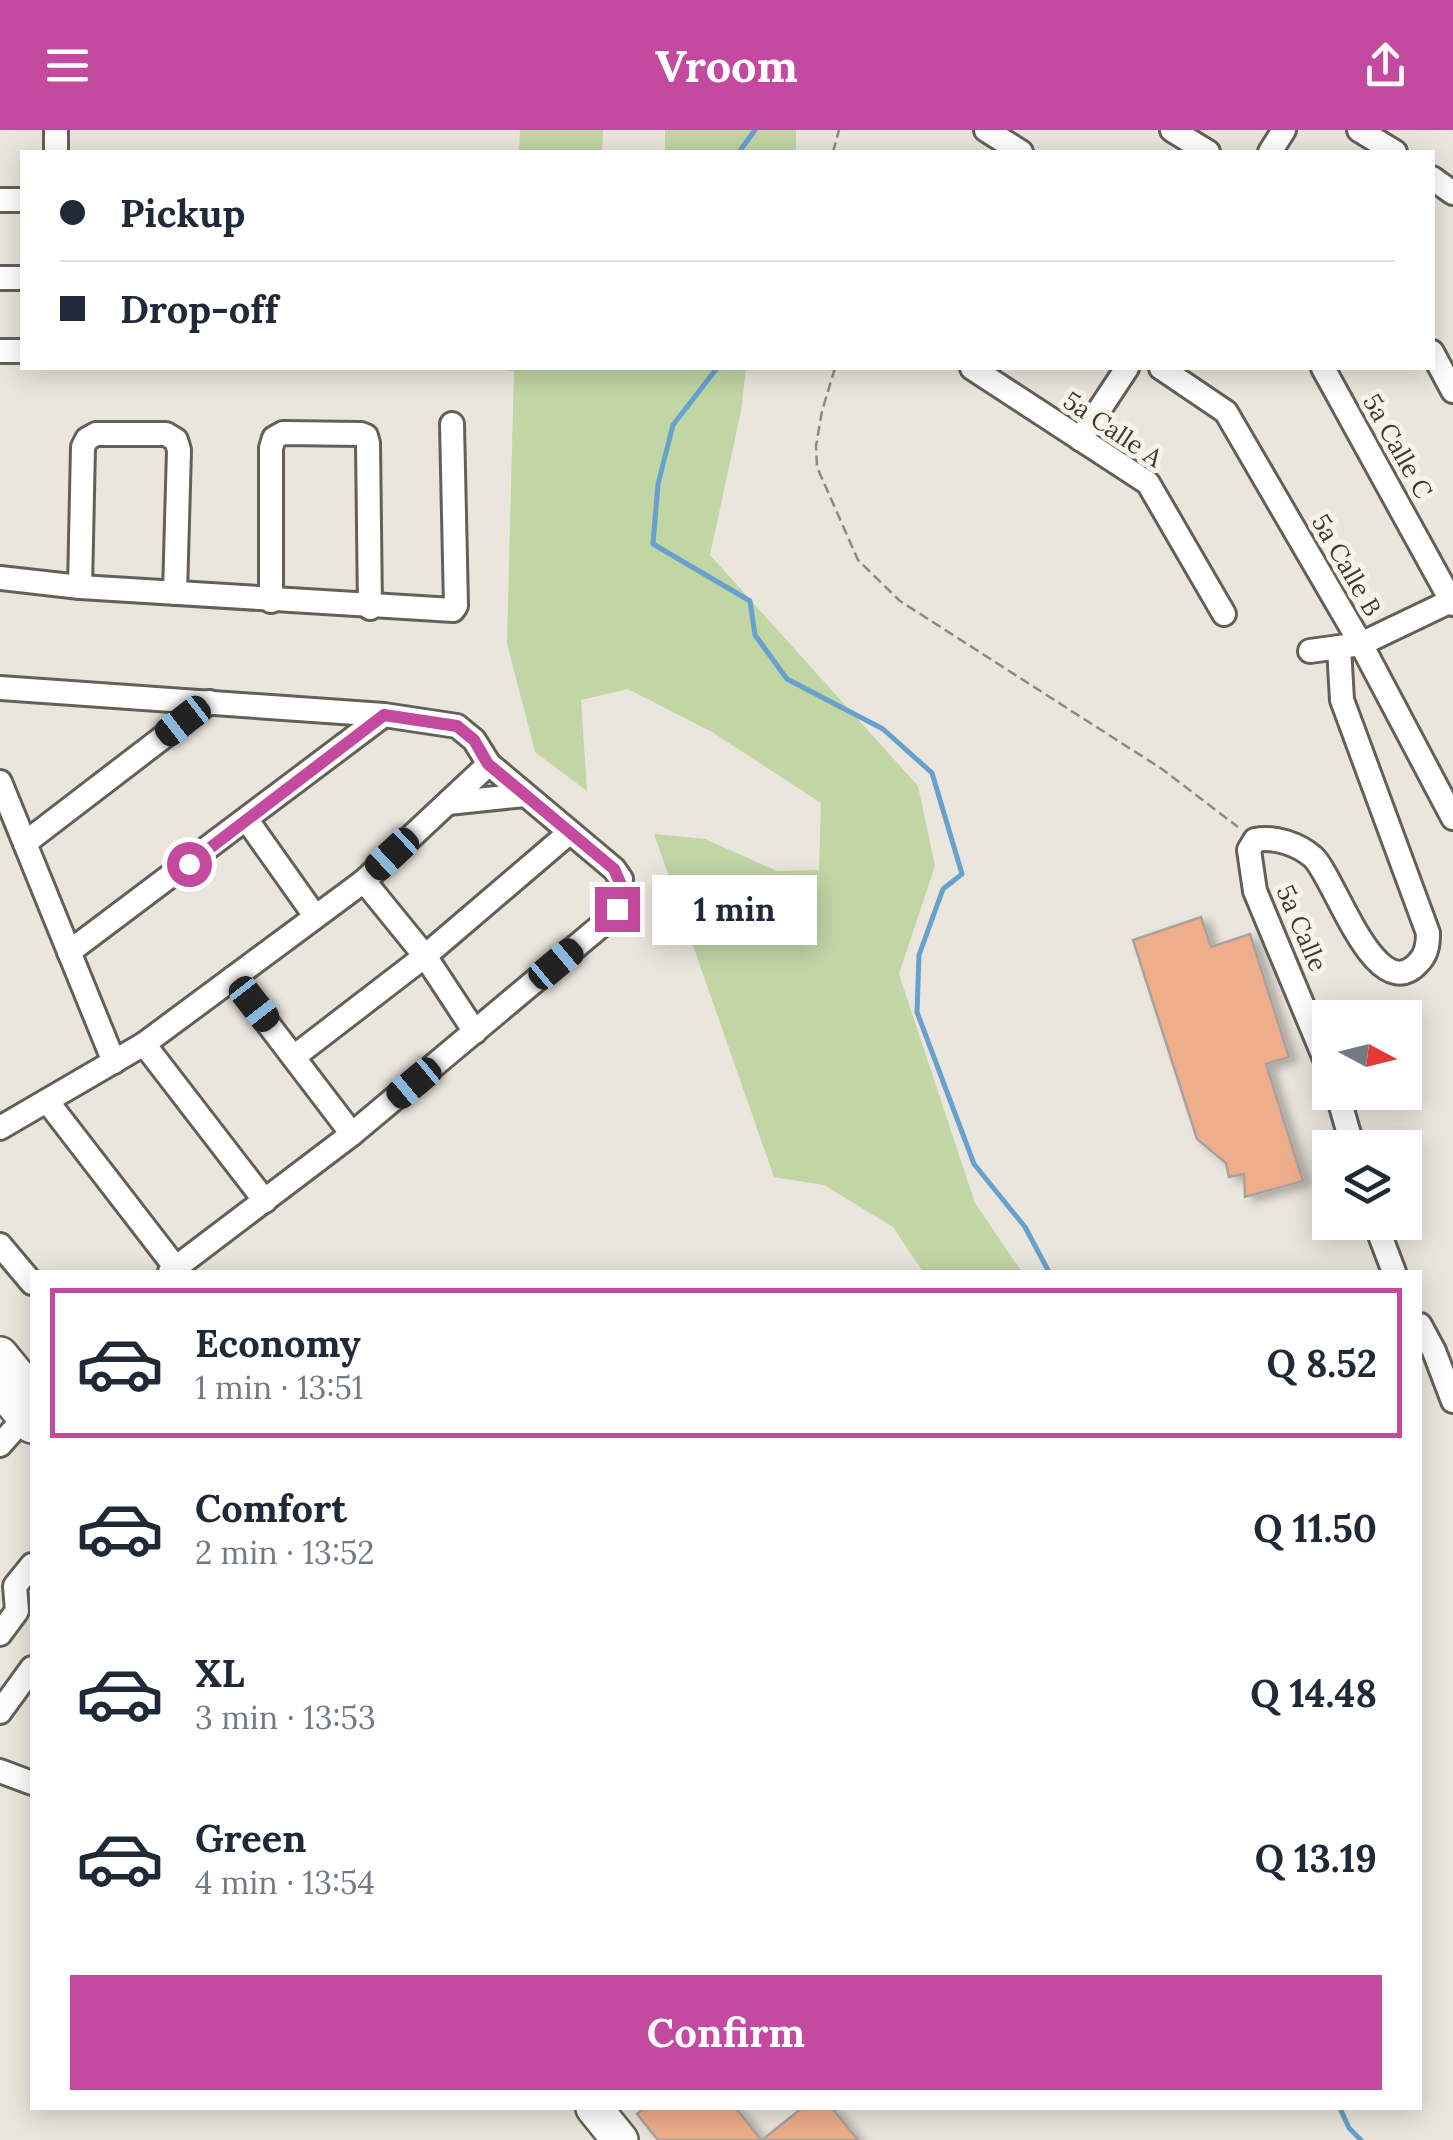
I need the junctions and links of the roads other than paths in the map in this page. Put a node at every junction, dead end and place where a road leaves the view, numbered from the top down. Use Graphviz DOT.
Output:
graph roads {
  1 [pos="986,130"];
  2 [pos="1172,130"];
  3 [pos="1360,130"];
  4 [pos="1018,150"];
  5 [pos="1205,150"];
  6 [pos="1391,150"];
  7 [pos="1435,358"];
  8 [pos="975,370"];
  9 [pos="1126,370"];
  10 [pos="1164,370"];
  11 [pos="1325,370"];
  12 [pos="1453,391"];
  13 [pos="452,424"];
  14 [pos="1080,438"];
  15 [pos="0,578"];
  16 [pos="80,587"];
  17 [pos="175,594"];
  18 [pos="272,601"];
  19 [pos="1452,601"];
  20 [pos="370,608"];
  21 [pos="1224,614"];
  22 [pos="1350,646"];
  23 [pos="1310,651"];
  24 [pos="0,688"];
  25 [pos="209,702"];
  26 [pos="384,715"];
  27 [pos="488,764"];
  28 [pos="0,782"];
  29 [pos="526,795"];
  30 [pos="448,803"];
  31 [pos="1453,818"];
  32 [pos="247,820"];
  33 [pos="569,833"];
  34 [pos="25,843"];
  35 [pos="364,880"];
  36 [pos="316,916"];
  37 [pos="70,952"];
  38 [pos="424,956"];
  39 [pos="233,978"];
  40 [pos="1312,1028"];
  41 [pos="475,1032"];
  42 [pos="144,1044"];
  43 [pos="296,1056"];
  44 [pos="114,1062"];
  45 [pos="47,1101"];
  46 [pos="0,1128"];
  47 [pos="352,1134"];
  48 [pos="265,1201"];
  49 [pos="1381,1240"];
  50 [pos="0,1244"];
  51 [pos="173,1270"];
  52 [pos="1393,1270"];
  53 [pos="30,1281"];
  54 [pos="1422,1329"];
  55 [pos="0,1355"];
  56 [pos="0,1387"];
  57 [pos="1453,1401"];
  58 [pos="30,1412"];
  59 [pos="1,1443"];
  60 [pos="30,1567"];
  61 [pos="0,1634"];
  62 [pos="30,1671"];
  63 [pos="0,1712"];
  64 [pos="0,1771"];
  65 [pos="30,1778"];
  66 [pos="569,2110"];
  67 [pos="596,2110"];
  68 [pos="592,2140"];
  69 [pos="620,2140"];
  1 -- 4 [label="street"];
  2 -- 5 [label="street"];
  3 -- 6 [label="street"];
  7 -- 12 [label="street"];
  8 -- 14 [label="street, 5a Calle A"];
  9 -- 14 [label="street"];
  10 -- 22 [label="street, 5a Calle B"];
  11 -- 19 [label="street, 5a Calle C"];
  13 -- 20 [label="street"];
  14 -- 21 [label="street, 5a Calle A"];
  15 -- 16 [label="street"];
  16 -- 17 [label="street"];
  16 -- 17 [label="street"];
  17 -- 18 [label="street"];
  18 -- 20 [label="street"];
  18 -- 20 [label="street"];
  19 -- 22 [label="street"];
  22 -- 23 [label="street"];
  22 -- 31 [label="street, 5a Calle B"];
  22 -- 40 [label="street, 5a Calle"];
  24 -- 25 [label="street"];
  25 -- 26 [label="street"];
  25 -- 34 [label="street"];
  26 -- 27 [label="street"];
  26 -- 32 [label="street"];
  27 -- 29 [label="street"];
  27 -- 30 [label="street"];
  28 -- 34 [label="street"];
  29 -- 30 [label="street"];
  29 -- 33 [label="street"];
  30 -- 35 [label="street"];
  32 -- 36 [label="street"];
  32 -- 37 [label="street"];
  33 -- 38 [label="street"];
  33 -- 41 [label="street"];
  34 -- 37 [label="street"];
  35 -- 36 [label="street"];
  35 -- 38 [label="street"];
  36 -- 39 [label="street"];
  37 -- 44 [label="street"];
  38 -- 41 [label="street"];
  38 -- 43 [label="street"];
  39 -- 42 [label="street"];
  39 -- 43 [label="street"];
  41 -- 47 [label="street"];
  42 -- 44 [label="street"];
  42 -- 48 [label="street"];
  43 -- 47 [label="street"];
  44 -- 45 [label="street"];
  45 -- 46 [label="street"];
  45 -- 51 [label="street"];
  47 -- 48 [label="street"];
  48 -- 51 [label="street"];
  49 -- 52 [label="street"];
  50 -- 53 [label="street"];
  54 -- 57 [label="street"];
  55 -- 58 [label="highway"];
  56 -- 58 [label="highway"];
  58 -- 59 [label="street"];
  60 -- 61 [label="street"];
  62 -- 63 [label="street"];
  64 -- 65 [label="street"];
  66 -- 68 [label="highway"];
  67 -- 69 [label="highway"];
}
